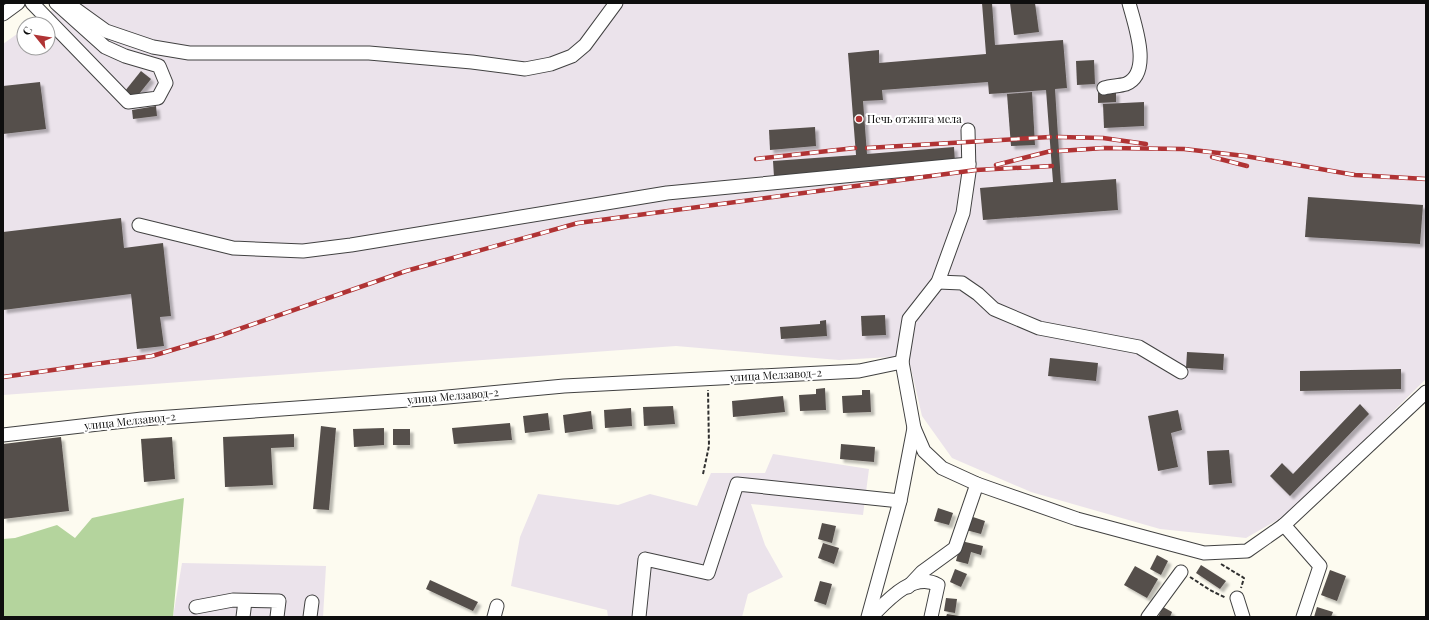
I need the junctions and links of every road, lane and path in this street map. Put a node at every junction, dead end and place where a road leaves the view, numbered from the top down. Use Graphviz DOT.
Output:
graph roads {
  1 [pos="18,3"];
  2 [pos="32,3"];
  3 [pos="56,3"];
  4 [pos="67,3"];
  5 [pos="616,3"];
  6 [pos="1129,3"];
  7 [pos="3,14"];
  8 [pos="1104,88"];
  9 [pos="968,130"];
  10 [pos="969,164"];
  11 [pos="139,225"];
  12 [pos="938,282"];
  13 [pos="902,362"];
  14 [pos="1181,372"];
  15 [pos="709,378"];
  16 [pos="1426,392"];
  17 [pos="914,428"];
  18 [pos="3,435"];
  19 [pos="703,474"];
  20 [pos="977,484"];
  21 [pos="900,501"];
  22 [pos="1284,525"];
  23 [pos="1204,553"];
  24 [pos="1180,572"];
  25 [pos="908,587"];
  26 [pos="1237,598"];
  27 [pos="245,600"];
  28 [pos="312,602"];
  29 [pos="196,607"];
  30 [pos="243,617"];
  31 [pos="277,617"];
  32 [pos="310,617"];
  33 [pos="639,617"];
  34 [pos="869,617"];
  35 [pos="931,617"];
  36 [pos="1148,617"];
  37 [pos="1243,617"];
  38 [pos="1303,617"];
  1 -- 7 [label="street"];
  2 -- 3 [label="street"];
  4 -- 5 [label="street"];
  6 -- 8 [label="street"];
  9 -- 10 [label="street"];
  10 -- 11 [label="street"];
  10 -- 12 [label="street"];
  12 -- 13 [label="street"];
  12 -- 14 [label="street"];
  13 -- 15 [label="street, улица Мелзавод-2"];
  13 -- 17 [label="street"];
  15 -- 18 [label="street, улица Мелзавод-2"];
  15 -- 19 [label="path"];
  16 -- 22 [label="street"];
  17 -- 20 [label="street"];
  17 -- 21 [label="street"];
  20 -- 23 [label="street"];
  20 -- 25 [label="street"];
  21 -- 33 [label="street"];
  21 -- 34 [label="street"];
  22 -- 23 [label="street"];
  22 -- 38 [label="street"];
  23 -- 26 [label="path"];
  24 -- 26 [label="path"];
  24 -- 36 [label="street"];
  25 -- 34 [label="street"];
  25 -- 35 [label="street"];
  26 -- 37 [label="street"];
  27 -- 29 [label="street"];
  27 -- 30 [label="street"];
  27 -- 31 [label="street"];
  28 -- 32 [label="street"];
}
